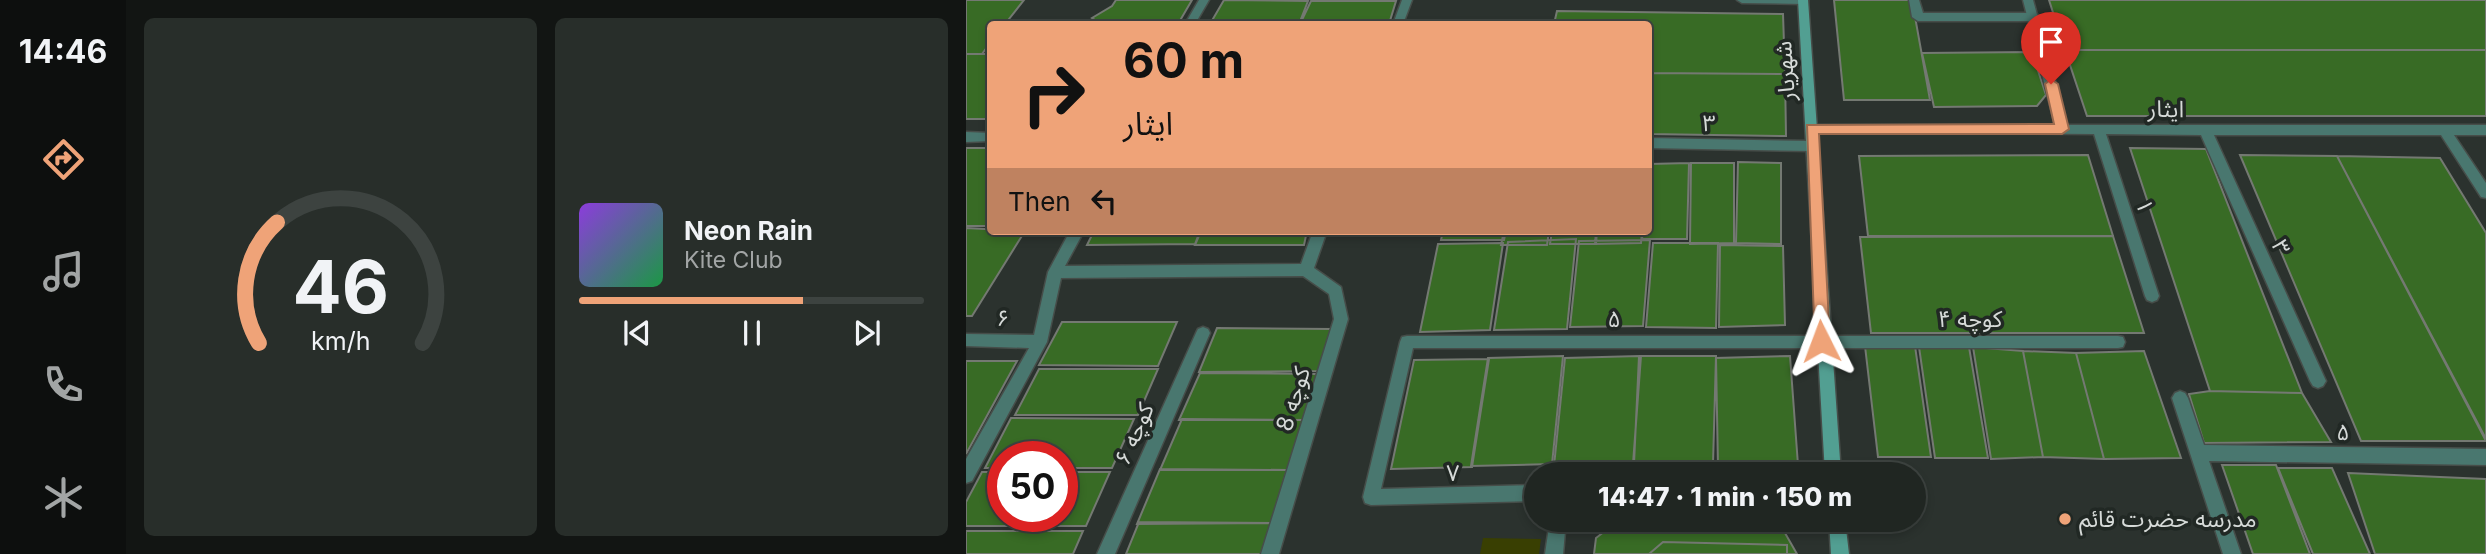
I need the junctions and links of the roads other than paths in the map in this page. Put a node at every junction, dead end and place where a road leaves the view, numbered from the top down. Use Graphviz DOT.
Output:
graph roads {
  1 [pos="1204,0"];
  2 [pos="1407,0"];
  3 [pos="1742,0"];
  4 [pos="1913,0"];
  5 [pos="2028,0"];
  6 [pos="1803,1"];
  7 [pos="2035,17"];
  8 [pos="1192,21"];
  9 [pos="1399,21"];
  10 [pos="1812,129"];
  11 [pos="2062,129"];
  12 [pos="2098,130"];
  13 [pos="2486,130"];
  14 [pos="2206,131"];
  15 [pos="2445,131"];
  16 [pos="966,137"];
  17 [pos="987,137"];
  18 [pos="1652,143"];
  19 [pos="1811,146"];
  20 [pos="2486,193"];
  21 [pos="1075,235"];
  22 [pos="1319,235"];
  23 [pos="1306,270"];
  24 [pos="1055,272"];
  25 [pos="2152,296"];
  26 [pos="1203,333"];
  27 [pos="966,340"];
  28 [pos="1821,341"];
  29 [pos="1040,342"];
  30 [pos="2119,342"];
  31 [pos="2318,381"];
  32 [pos="2180,398"];
  33 [pos="2199,453"];
  34 [pos="2486,457"];
  35 [pos="1832,462"];
  36 [pos="966,475"];
  37 [pos="1524,493"];
  38 [pos="1371,497"];
  39 [pos="1557,532"];
  40 [pos="1838,532"];
  41 [pos="1106,554"];
  42 [pos="1269,554"];
  43 [pos="1554,554"];
  44 [pos="1840,554"];
  45 [pos="2232,554"];
  1 -- 8 [label="street"];
  2 -- 9 [label="street"];
  3 -- 6 [label="street"];
  4 -- 7 [label="street"];
  5 -- 7 [label="street"];
  6 -- 10 [label="main road, شهریار"];
  7 -- 11 [label="street"];
  10 -- 11 [label="street, ایثار"];
  10 -- 19 [label="main road, شهریار"];
  11 -- 12 [label="street, ایثار"];
  12 -- 14 [label="street, ایثار"];
  12 -- 25 [label="street, ۱"];
  13 -- 15 [label="street, ایثار"];
  14 -- 15 [label="street, ایثار"];
  14 -- 31 [label="street, ۳"];
  15 -- 20 [label="street"];
  16 -- 17 [label="street"];
  18 -- 19 [label="street, ۳"];
  19 -- 28 [label="main road, شهریار"];
  21 -- 24 [label="street"];
  22 -- 23 [label="street"];
  23 -- 24 [label="street"];
  23 -- 42 [label="street, کوچه 8"];
  24 -- 29 [label="street"];
  26 -- 41 [label="street, کوچه ۶"];
  27 -- 29 [label="street, ۶"];
  28 -- 30 [label="street, کوچه ۴"];
  28 -- 35 [label="main road, شهریار"];
  28 -- 38 [label="street, ۵"];
  29 -- 36 [label="street"];
  32 -- 33 [label="street"];
  33 -- 34 [label="street, ۵"];
  33 -- 45 [label="street"];
  37 -- 38 [label="street, ۷"];
  39 -- 43 [label="street"];
  40 -- 44 [label="main road"];
}
